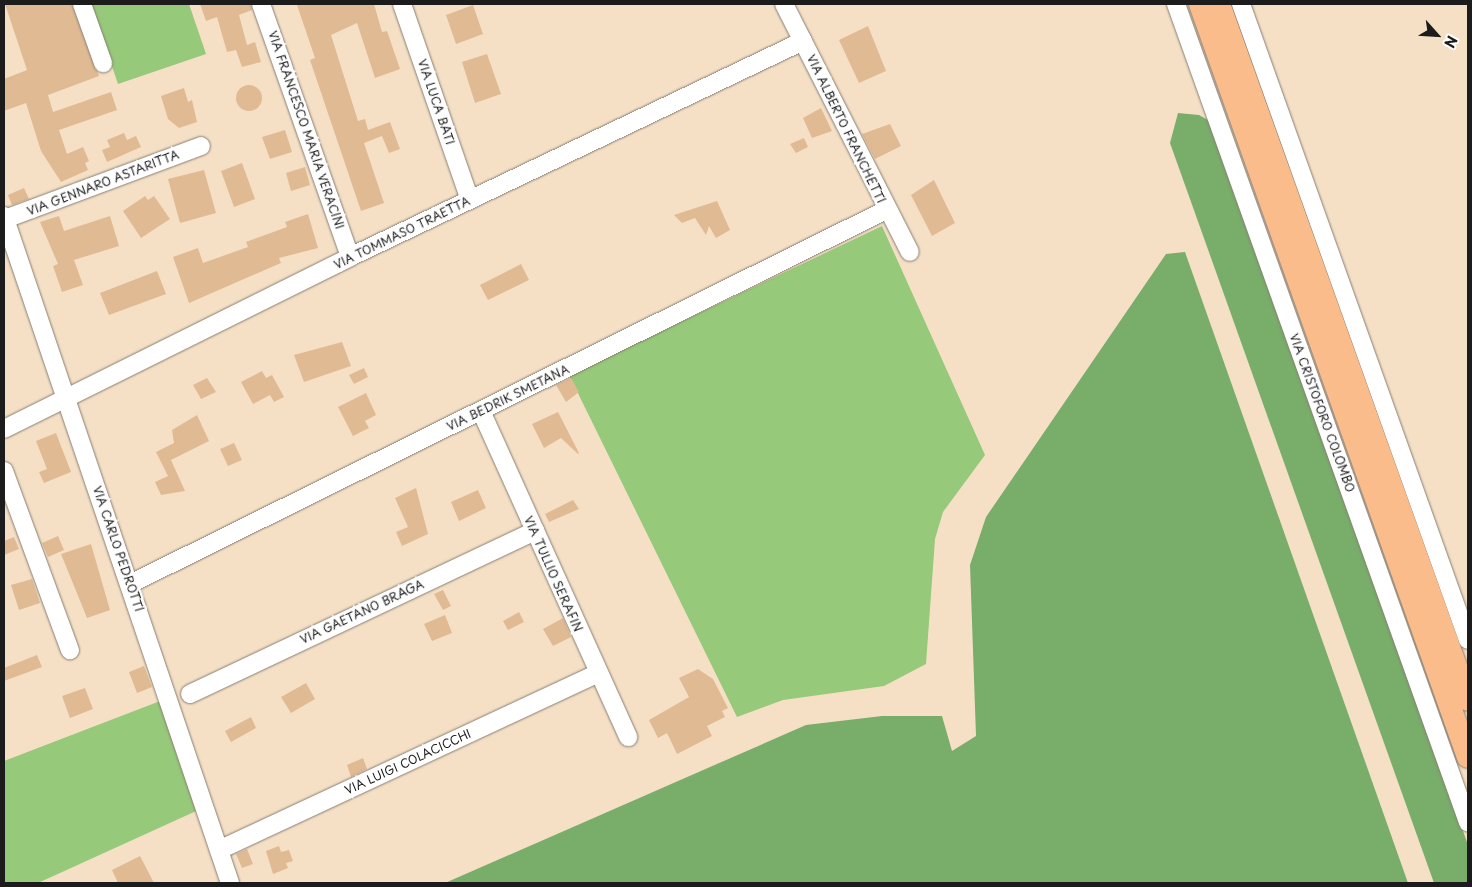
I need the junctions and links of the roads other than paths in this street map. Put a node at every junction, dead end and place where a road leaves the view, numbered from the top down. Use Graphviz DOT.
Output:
graph roads {
  1 [pos="82,4"];
  2 [pos="261,4"];
  3 [pos="402,4"];
  4 [pos="784,4"];
  5 [pos="1176,4"];
  6 [pos="1200,4"];
  7 [pos="1219,4"];
  8 [pos="1241,4"];
  9 [pos="803,41"];
  10 [pos="103,63"];
  11 [pos="201,146"];
  12 [pos="470,200"];
  13 [pos="886,210"];
  14 [pos="4,218"];
  15 [pos="910,252"];
  16 [pos="350,257"];
  17 [pos="67,399"];
  18 [pos="481,411"];
  19 [pos="4,429"];
  20 [pos="4,471"];
  21 [pos="534,531"];
  22 [pos="130,584"];
  23 [pos="1468,640"];
  24 [pos="70,650"];
  25 [pos="597,674"];
  26 [pos="190,694"];
  27 [pos="1468,700"];
  28 [pos="628,737"];
  29 [pos="1468,757"];
  30 [pos="1468,822"];
  31 [pos="219,850"];
  32 [pos="230,883"];
  1 -- 10 [label="street"];
  2 -- 16 [label="street, VIA FRANCESCO MARIA VERACINI"];
  3 -- 12 [label="street, VIA LUCA BATI"];
  4 -- 9 [label="street, VIA ALBERTO FRANCHETTI"];
  5 -- 30 [label="street, VIA CRISTOFORO COLOMBO"];
  6 -- 29 [label="main road, VIA CRISTOFORO COLOMBO"];
  7 -- 27 [label="main road"];
  8 -- 23 [label="street"];
  9 -- 12 [label="street, VIA TOMMASO TRAETTA"];
  9 -- 13 [label="street, VIA ALBERTO FRANCHETTI"];
  11 -- 14 [label="street, VIA GENNARO ASTARITTA"];
  12 -- 16 [label="street, VIA TOMMASO TRAETTA"];
  13 -- 15 [label="street, VIA ALBERTO FRANCHETTI"];
  13 -- 18 [label="street, VIA BEDRIK SMETANA"];
  14 -- 17 [label="street, VIA CARLO PEDROTTI"];
  16 -- 17 [label="street, VIA TOMMASO TRAETTA"];
  17 -- 19 [label="street, VIA TOMMASO TRAETTA"];
  17 -- 22 [label="street, VIA CARLO PEDROTTI"];
  18 -- 21 [label="street, VIA TULLIO SERAFIN"];
  18 -- 22 [label="street, VIA BEDRIK SMETANA"];
  20 -- 24 [label="street"];
  21 -- 25 [label="street, VIA TULLIO SERAFIN"];
  21 -- 26 [label="street, VIA GAETANO BRAGA"];
  22 -- 31 [label="street, VIA CARLO PEDROTTI"];
  25 -- 28 [label="street, VIA TULLIO SERAFIN"];
  25 -- 31 [label="street, VIA LUIGI COLACICCHI"];
  31 -- 32 [label="street, VIA CARLO PEDROTTI"];
}
